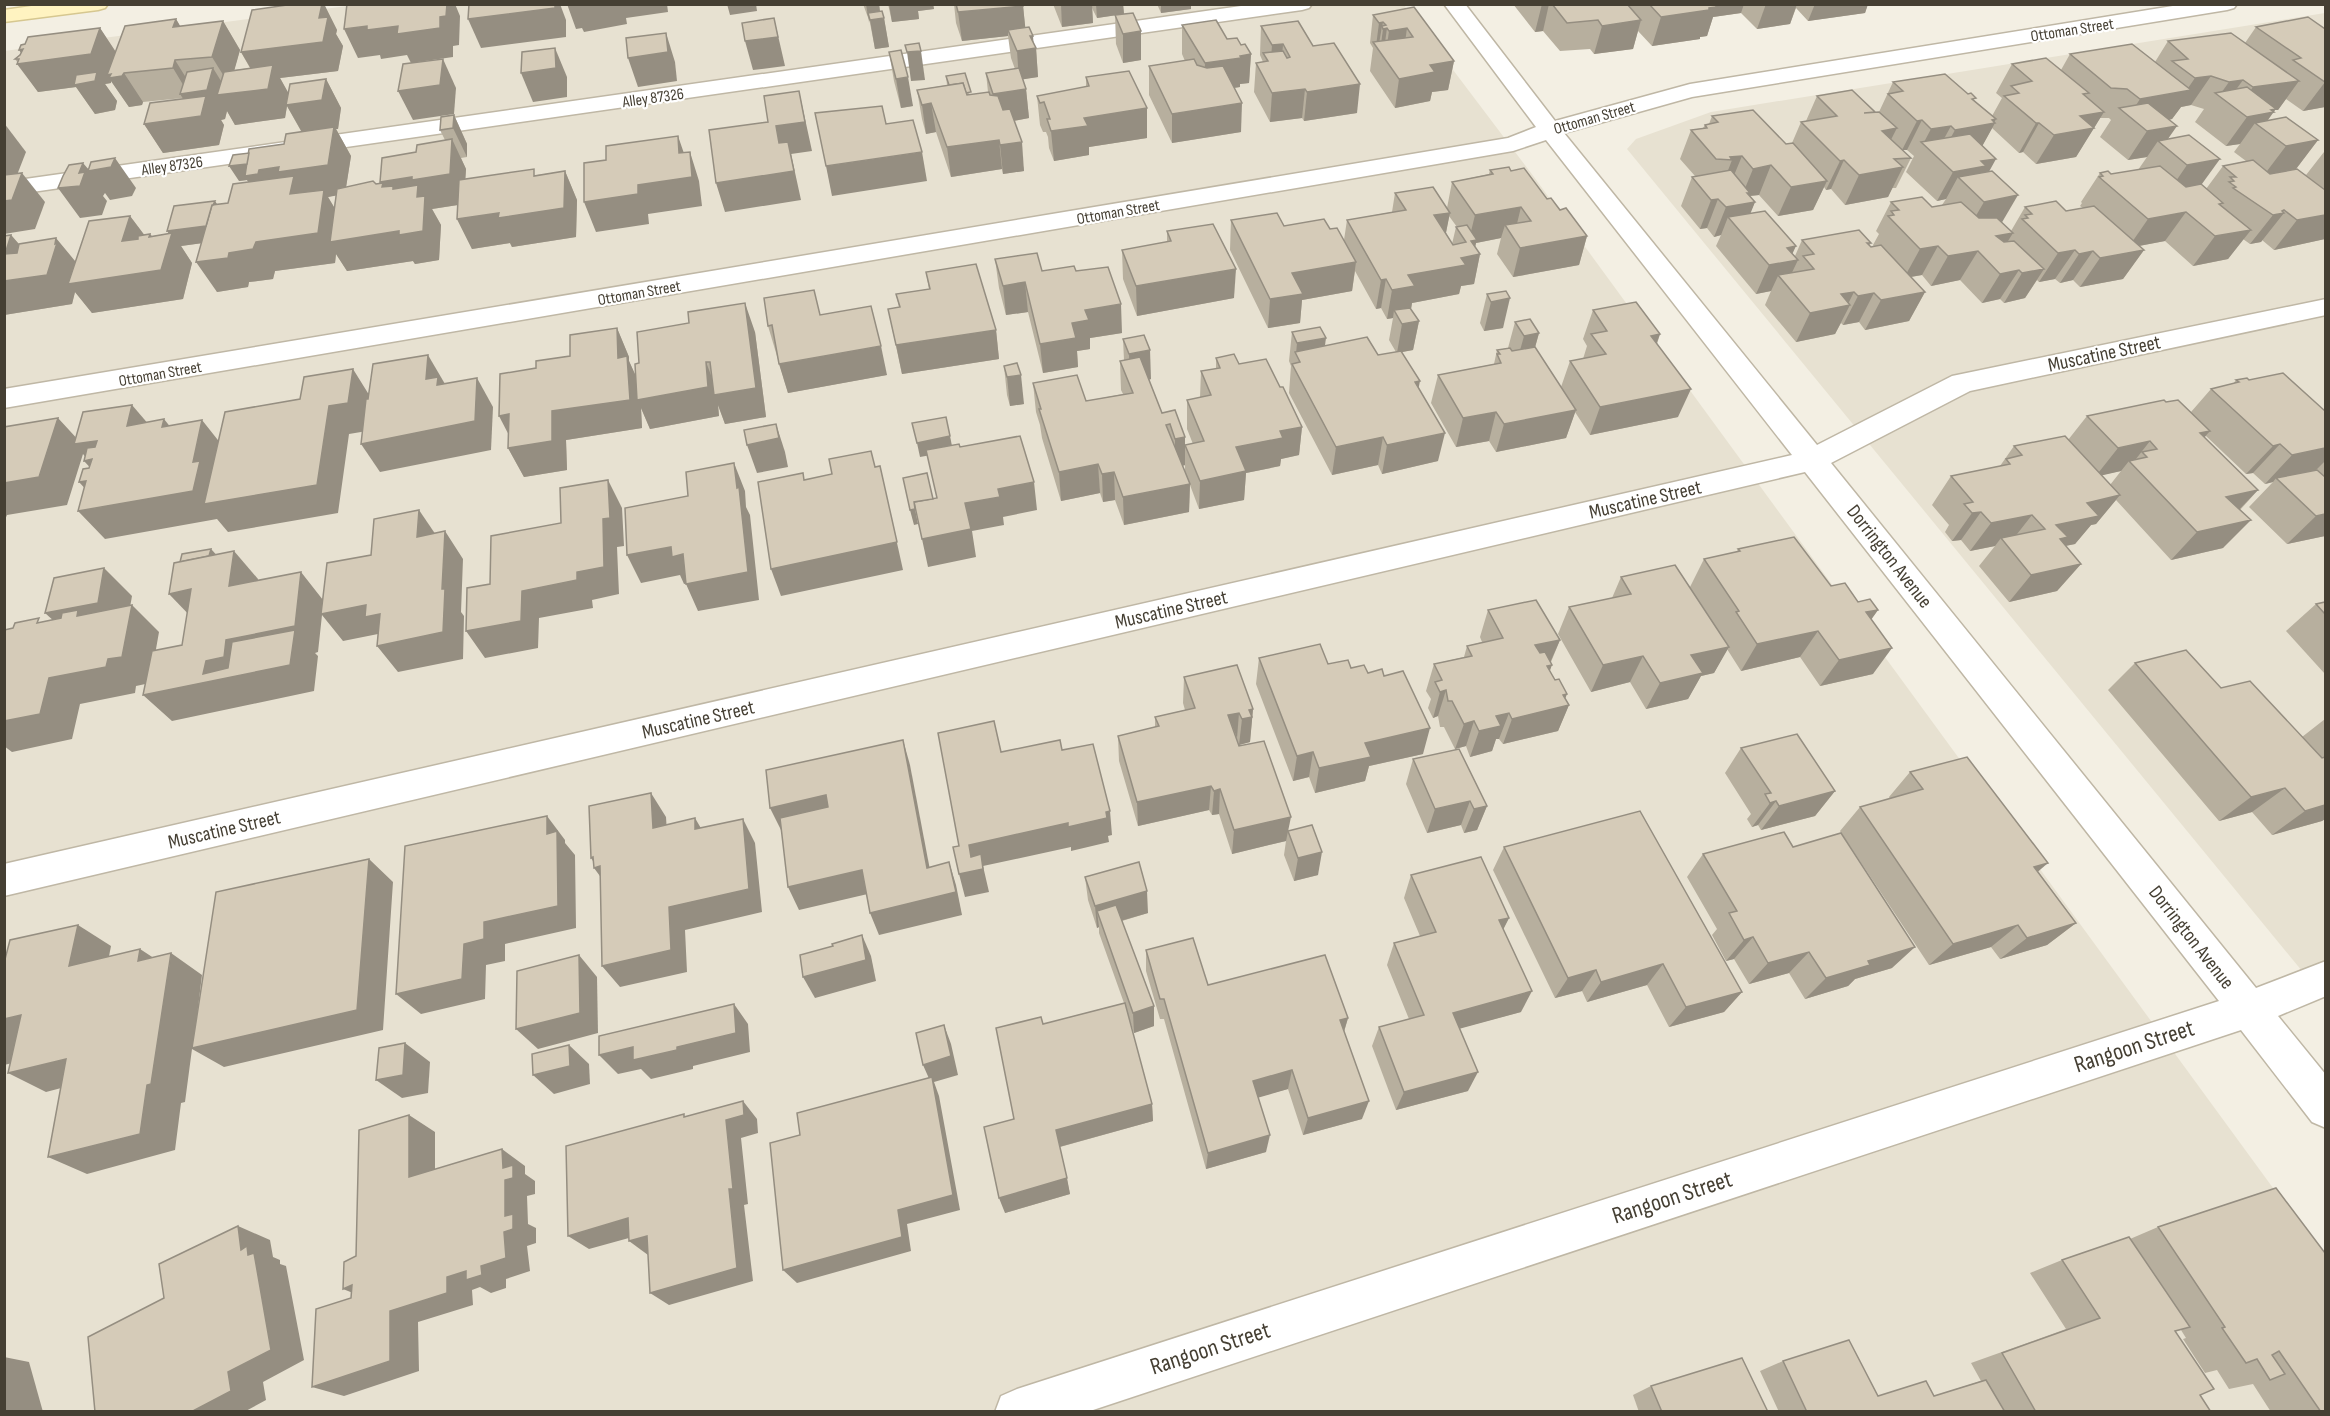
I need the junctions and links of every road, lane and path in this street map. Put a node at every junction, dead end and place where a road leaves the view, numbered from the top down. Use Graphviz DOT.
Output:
graph roads {
  1 [pos="98,4"];
  2 [pos="1302,4"];
  3 [pos="1454,4"];
  4 [pos="2227,4"];
  5 [pos="4,16"];
  6 [pos="1550,130"];
  7 [pos="4,189"];
  8 [pos="2325,307"];
  9 [pos="4,399"];
  10 [pos="1813,460"];
  11 [pos="4,880"];
  12 [pos="2325,978"];
  13 [pos="2249,1009"];
  14 [pos="2325,1108"];
  15 [pos="1017,1412"];
  1 -- 5 [label="main road"];
  2 -- 7 [label="street, Alley 87326"];
  3 -- 6 [label="street, Dorrington Avenue"];
  4 -- 6 [label="street, Ottoman Street"];
  6 -- 9 [label="street, Ottoman Street"];
  6 -- 10 [label="street, Dorrington Avenue"];
  8 -- 10 [label="street, Muscatine Street"];
  10 -- 11 [label="street, Muscatine Street"];
  10 -- 13 [label="street, Dorrington Avenue"];
  12 -- 13 [label="street, Rangoon Street"];
  13 -- 14 [label="street, Dorrington Avenue"];
  13 -- 15 [label="street, Rangoon Street"];
}
